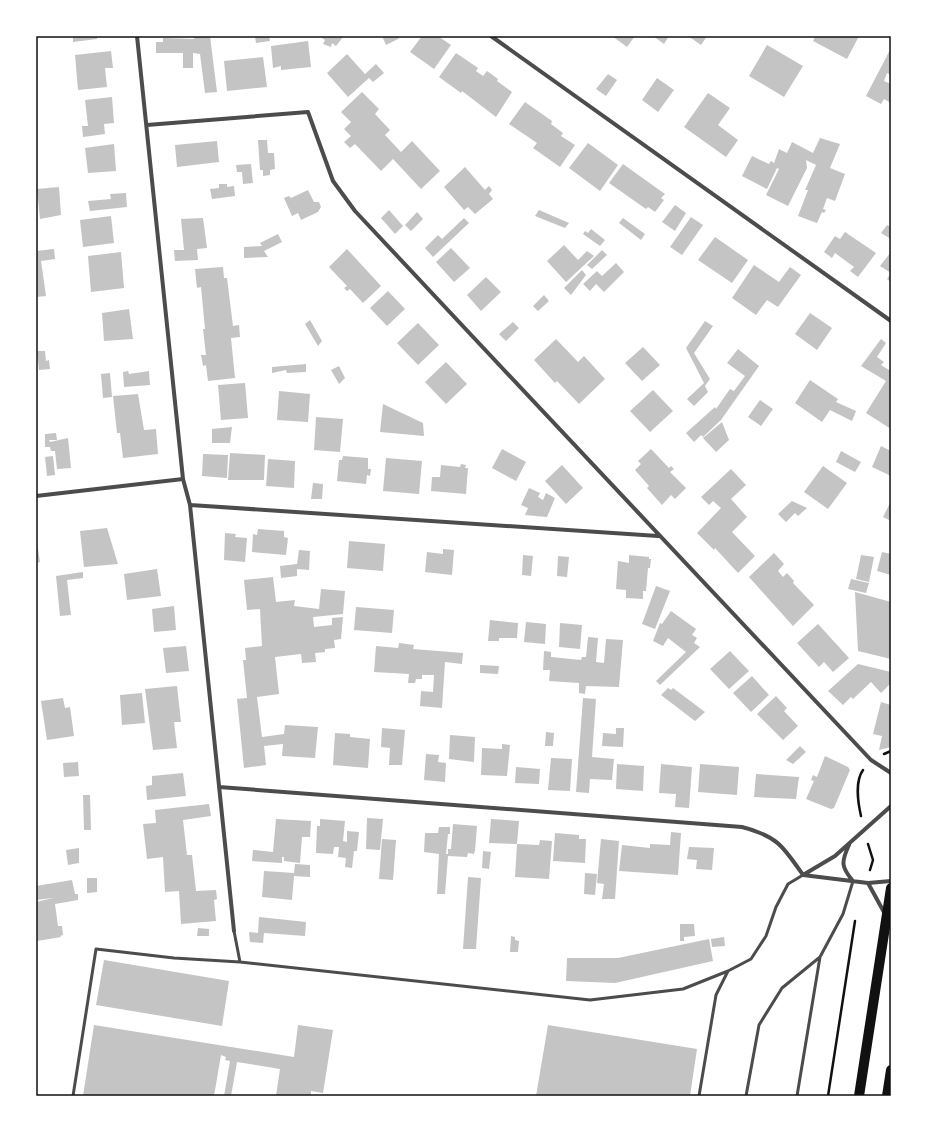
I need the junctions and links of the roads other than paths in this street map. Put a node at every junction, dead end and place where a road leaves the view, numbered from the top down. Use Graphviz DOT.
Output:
graph roads {
  1 [pos="137,36"];
  2 [pos="492,36"];
  3 [pos="147,125"];
  4 [pos="891,322"];
  5 [pos="183,479"];
  6 [pos="36,496"];
  7 [pos="190,505"];
  8 [pos="658,536"];
  9 [pos="891,773"];
  10 [pos="219,787"];
  11 [pos="891,806"];
  12 [pos="850,843"];
  13 [pos="803,875"];
  14 [pos="853,881"];
  15 [pos="891,881"];
  16 [pos="868,883"];
  17 [pos="891,888"];
  18 [pos="886,915"];
  19 [pos="234,931"];
  20 [pos="820,958"];
  21 [pos="240,962"];
  22 [pos="728,971"];
  23 [pos="891,1070"];
  24 [pos="74,1096"];
  25 [pos="699,1096"];
  26 [pos="746,1096"];
  27 [pos="797,1096"];
  28 [pos="859,1096"];
  29 [pos="887,1096"];
  1 -- 3 [label="street"];
  2 -- 4 [label="street"];
  3 -- 5 [label="street"];
  3 -- 8 [label="street"];
  5 -- 6 [label="street"];
  5 -- 7 [label="street"];
  7 -- 8 [label="street"];
  7 -- 10 [label="street"];
  8 -- 9 [label="street"];
  10 -- 13 [label="street"];
  10 -- 19 [label="street"];
  11 -- 12 [label="street"];
  12 -- 13 [label="street"];
  12 -- 14 [label="street"];
  13 -- 14 [label="street"];
  13 -- 22 [label="lane"];
  14 -- 16 [label="street"];
  14 -- 20 [label="lane"];
  15 -- 16 [label="street"];
  16 -- 18 [label="street"];
  17 -- 18 [label="main road"];
  18 -- 28 [label="main road"];
  19 -- 21 [label="lane"];
  20 -- 26 [label="lane"];
  20 -- 27 [label="lane"];
  21 -- 22 [label="lane"];
  21 -- 24 [label="lane"];
  22 -- 25 [label="lane"];
  23 -- 29 [label="main road"];
}
